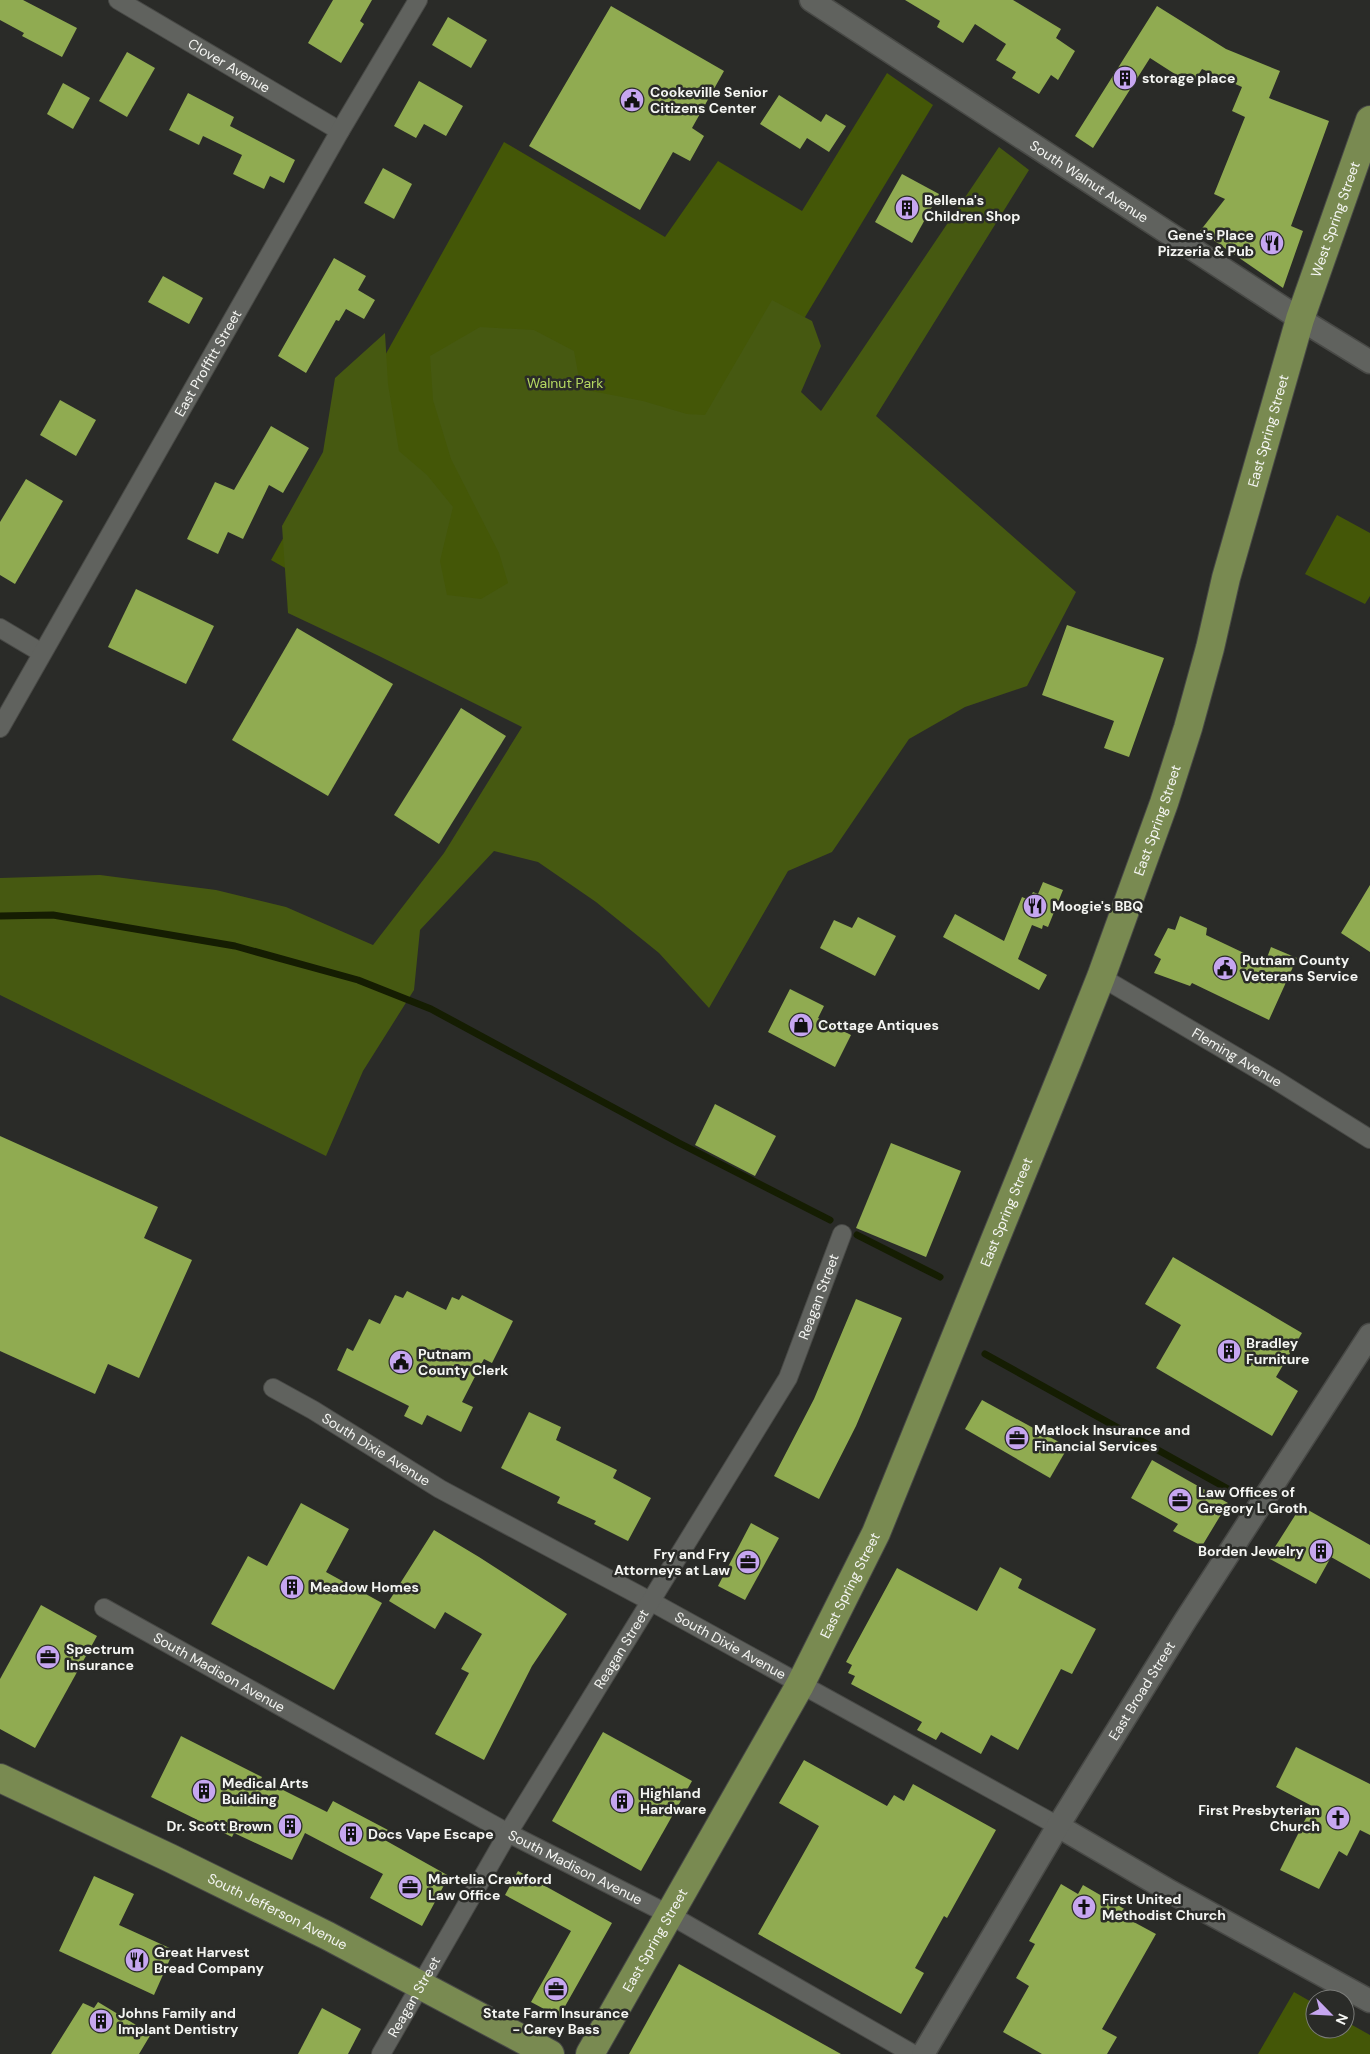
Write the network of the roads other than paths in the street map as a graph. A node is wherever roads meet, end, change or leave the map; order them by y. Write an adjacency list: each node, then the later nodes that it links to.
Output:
1 (118, 0): 5 (street, Clover Avenue)
2 (418, 0): 5 (street, East Proffitt Street)
3 (811, 0): 6 (street, South Walnut Avenue)
4 (1370, 120): 6 (main road, West Spring Street)
5 (340, 131): 9 (street, East Proffitt Street)
6 (1300, 319): 7 (street, South Walnut Avenue); 11 (main road, East Spring Street)
7 (1370, 362)
8 (0, 628): 9 (street)
9 (42, 653): 10 (street, East Proffitt Street)
10 (0, 728)
11 (1101, 976): 12 (street, Fleming Avenue); 18 (main road, East Spring Street)
12 (1370, 1139)
13 (842, 1234): 16 (street, Reagan Street)
14 (1370, 1335): 20 (street, East Broad Street)
15 (273, 1388): 16 (street, South Dixie Avenue)
16 (650, 1601): 18 (street, South Dixie Avenue); 21 (street, Reagan Street)
17 (104, 1608): 21 (street, South Madison Avenue)
18 (800, 1685): 20 (street, South Dixie Avenue); 22 (main road, East Spring Street)
19 (0, 1778): 23 (main road, South Jefferson Avenue)
20 (1058, 1826): 24 (street); 29 (street, East Broad Street)
21 (508, 1833): 22 (street, South Madison Avenue); 23 (street, Reagan Street)
22 (670, 1915): 27 (main road, East Spring Street); 28 (street, South Madison Avenue)
23 (420, 1985): 25 (street, Reagan Street); 26 (main road, South Jefferson Avenue)
24 (1370, 2001)
25 (381, 2054)
26 (550, 2054)
27 (590, 2054)
28 (913, 2054)
29 (923, 2054)

